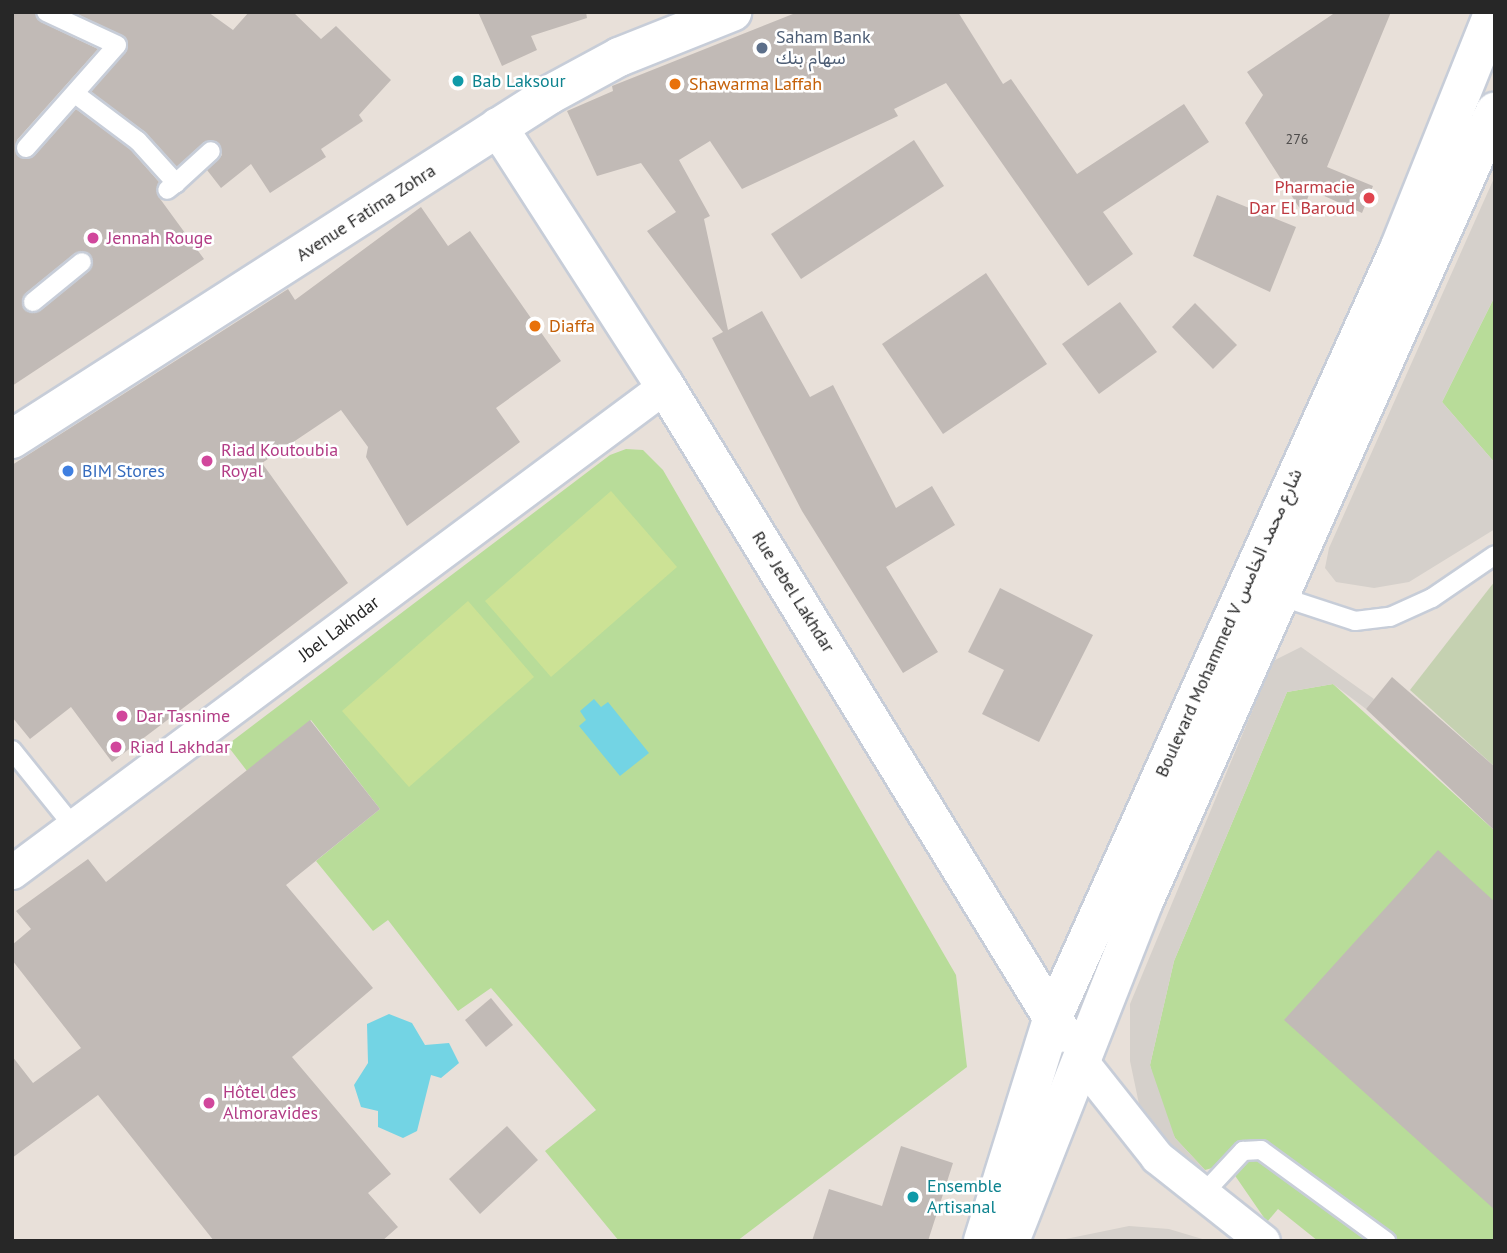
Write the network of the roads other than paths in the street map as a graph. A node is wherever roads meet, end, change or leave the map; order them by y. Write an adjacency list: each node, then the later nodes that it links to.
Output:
1 (46, 12): 4 (lane)
2 (732, 12): 6 (main road, Avenue Fatima Zohra)
3 (1494, 12): 18 (main road, Boulevard Mohammed V شارع محمد الخامس)
4 (78, 96): 7 (lane); 8 (lane)
5 (1495, 112): 14 (main road, Boulevard Mohammed V شارع محمد الخامس)
6 (498, 127): 11 (main road, Rue Jebel Lakhdar); 12 (main road, Avenue Fatima Zohra)
7 (26, 148)
8 (211, 151)
9 (82, 262): 10 (lane)
10 (33, 302)
11 (665, 386): 16 (street, Jbel Lakhdar); 18 (main road, Rue Jebel Lakhdar)
12 (12, 439)
13 (1495, 555): 14 (lane)
14 (1276, 595): 19 (main road, Boulevard Mohammed V شارع محمد الخامس)
15 (12, 750): 16 (lane)
16 (74, 827): 17 (street, Jbel Lakhdar)
17 (12, 872)
18 (1052, 1019): 19 (main road, Rue Jebel Lakhdar); 21 (main road, Boulevard Mohammed V شارع محمد الخامس)
19 (1081, 1061): 20 (street); 22 (main road, Boulevard Mohammed V شارع محمد الخامس)
20 (1203, 1194): 23 (street); 24 (lane)
21 (983, 1241)
22 (1010, 1241)
23 (1263, 1241)
24 (1386, 1241)

